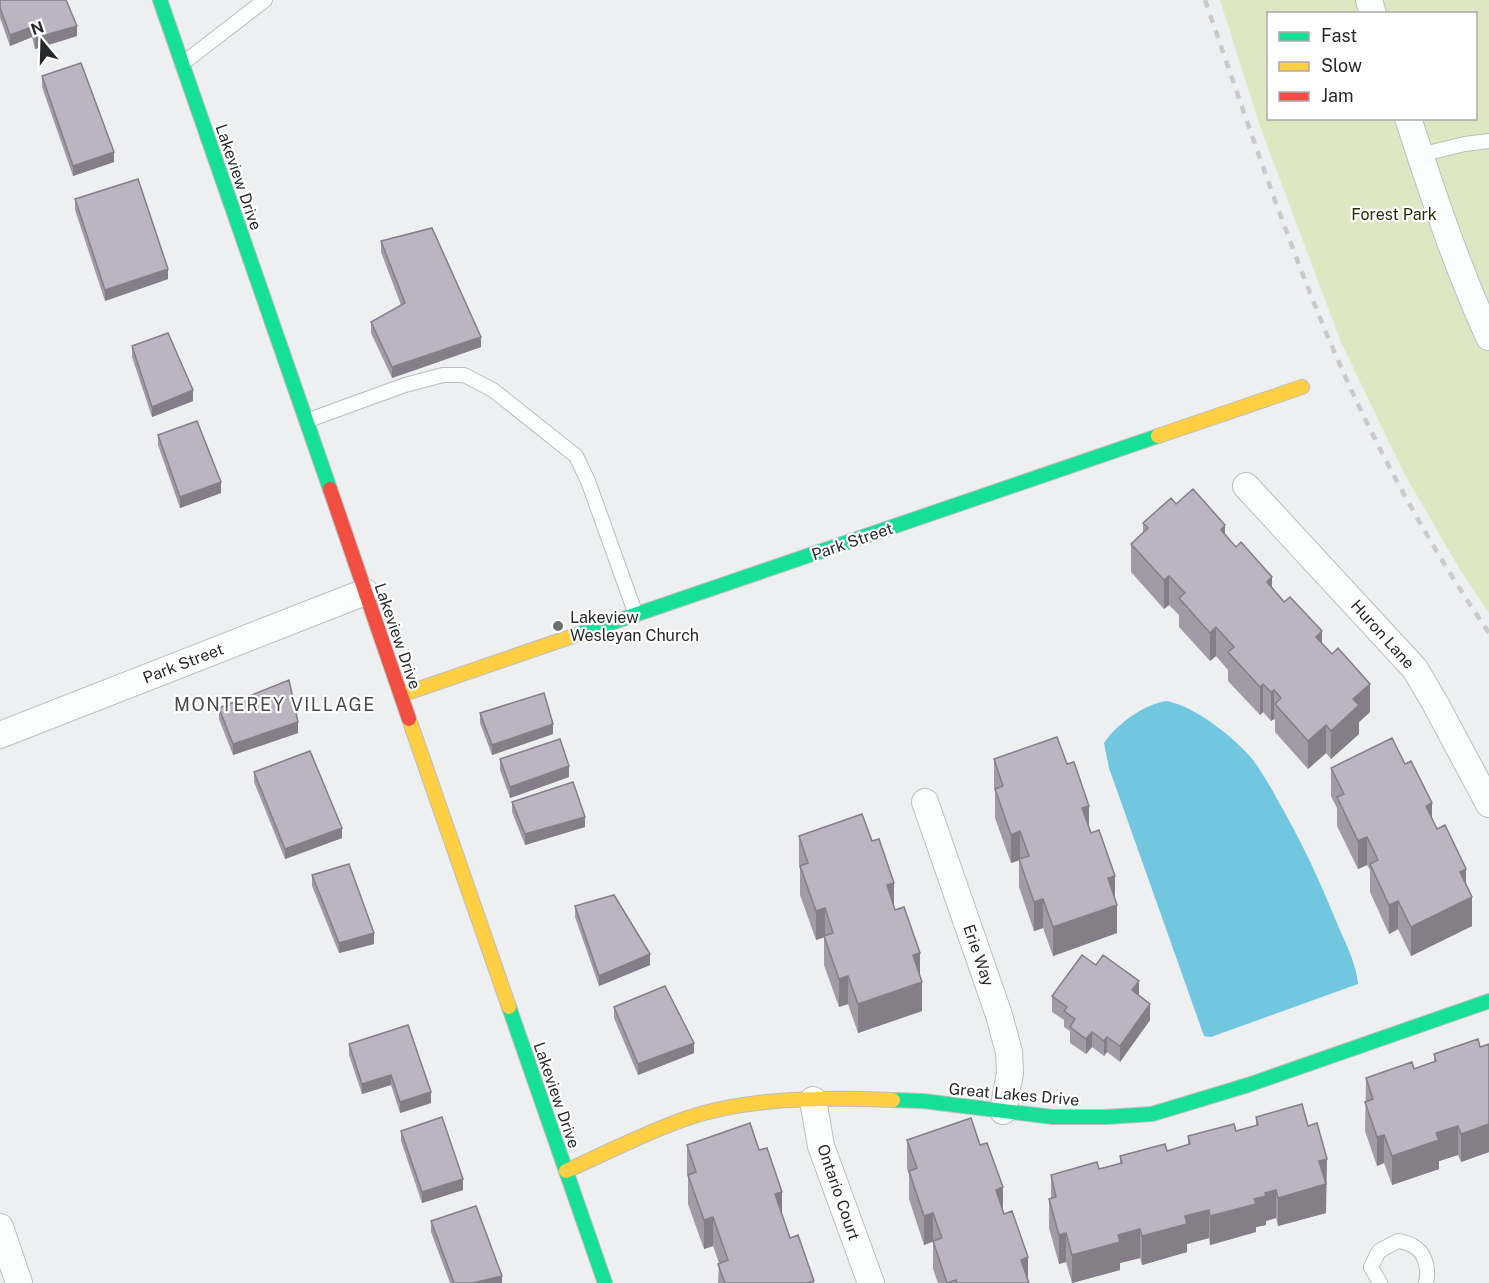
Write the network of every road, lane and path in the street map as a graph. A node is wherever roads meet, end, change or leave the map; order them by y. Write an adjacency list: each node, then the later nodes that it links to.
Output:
1 (160, 0): 3 (street, Lakeview Drive)
2 (265, 0): 3 (lane)
3 (182, 64): 9 (street, Lakeview Drive)
4 (1409, 120): 6 (street)
5 (1489, 141): 6 (lane)
6 (1419, 155): 7 (street)
7 (1489, 337)
8 (1302, 387): 12 (street, Park Street)
9 (306, 421): 11 (street, Lakeview Drive); 12 (lane)
10 (1246, 486): 16 (street, Huron Lane)
11 (365, 592): 13 (street, Lakeview Drive); 14 (street, Park Street)
12 (636, 615): 13 (street, Park Street)
13 (401, 695): 20 (street, Lakeview Drive)
14 (0, 735)
15 (925, 802): 19 (street, Erie Way)
16 (1489, 804)
17 (1489, 1001): 19 (street, Great Lakes Drive)
18 (813, 1100): 19 (street, Great Lakes Drive); 20 (street, Great Lakes Drive); 24 (street, Ontario Court)
19 (1003, 1111)
20 (566, 1171): 23 (street, Lakeview Drive)
21 (0, 1227): 22 (street)
22 (19, 1283)
23 (605, 1283)
24 (871, 1283)
25 (1380, 1283): 26 (lane)
26 (1426, 1283)

